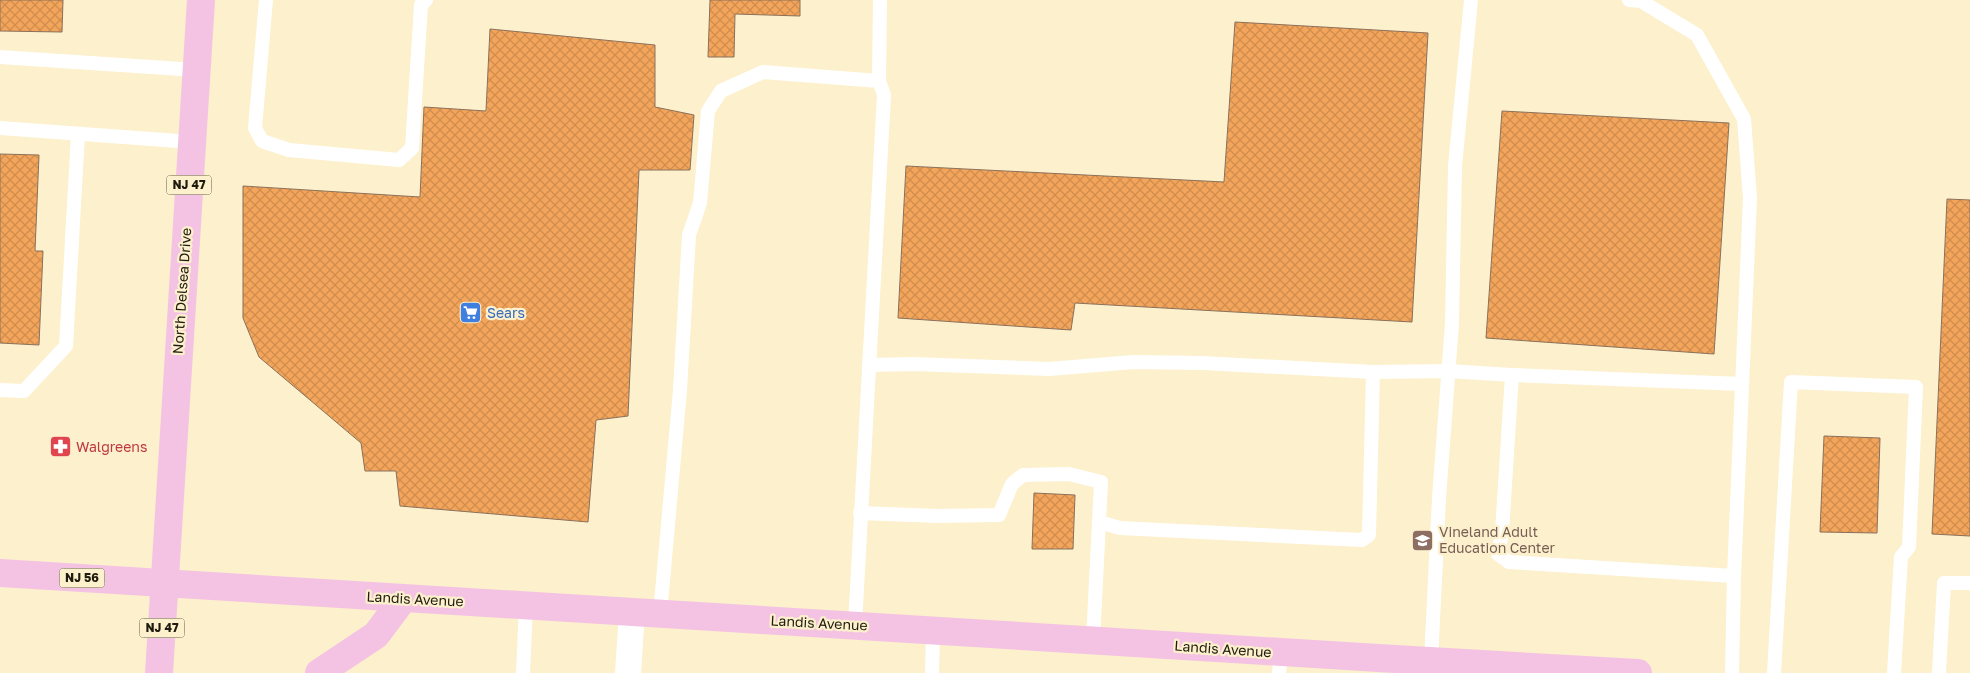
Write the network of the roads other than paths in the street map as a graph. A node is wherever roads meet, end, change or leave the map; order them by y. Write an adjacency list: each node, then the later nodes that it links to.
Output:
1 (200, 0): 8 (main road, North Delsea Drive / NJ 47)
2 (266, 0): 3 (lane)
3 (426, 0)
4 (880, 0): 9 (lane)
5 (1471, 0): 14 (lane)
6 (1629, 0): 17 (lane)
7 (0, 57): 8 (lane)
8 (196, 70): 12 (main road, North Delsea Drive / NJ 47)
9 (879, 81): 13 (lane); 28 (lane)
10 (0, 128): 11 (lane)
11 (78, 134): 12 (lane); 18 (lane)
12 (192, 142): 23 (main road, North Delsea Drive / NJ 47)
13 (869, 365): 15 (lane); 19 (lane)
14 (1448, 371): 15 (lane); 16 (lane); 32 (lane)
15 (1373, 372): 20 (lane)
16 (1512, 375): 17 (lane); 22 (lane)
17 (1742, 384): 22 (lane)
18 (0, 390)
19 (860, 513): 20 (lane); 29 (lane)
20 (1099, 522): 31 (lane)
21 (0, 573): 23 (main road, Landis Avenue / NJ 56)
22 (1734, 576): 42 (lane)
23 (164, 582): 25 (main road, Landis Avenue); 36 (main road, NJ 47)
24 (1970, 583): 45 (lane)
25 (403, 598): 26 (main road, Landis Avenue); 37 (main road)
26 (526, 605): 27 (main road, Landis Avenue); 38 (lane)
27 (632, 612): 28 (main road, Landis Avenue); 39 (street)
28 (660, 614): 29 (main road, Landis Avenue)
29 (855, 625): 30 (main road, Landis Avenue)
30 (933, 630): 31 (main road, Landis Avenue); 40 (lane)
31 (1093, 640): 33 (main road, Landis Avenue)
32 (1431, 661): 34 (main road, Landis Avenue); 35 (main road, Landis Avenue)
33 (1280, 663): 34 (main road, Landis Avenue)
34 (1348, 665)
35 (1606, 672): 41 (main road, Landis Avenue)
36 (159, 673)
37 (319, 673)
38 (523, 673)
39 (628, 673)
40 (932, 673)
41 (1638, 673)
42 (1732, 673)
43 (1774, 673): 44 (lane)
44 (1894, 673)
45 (1938, 673)

